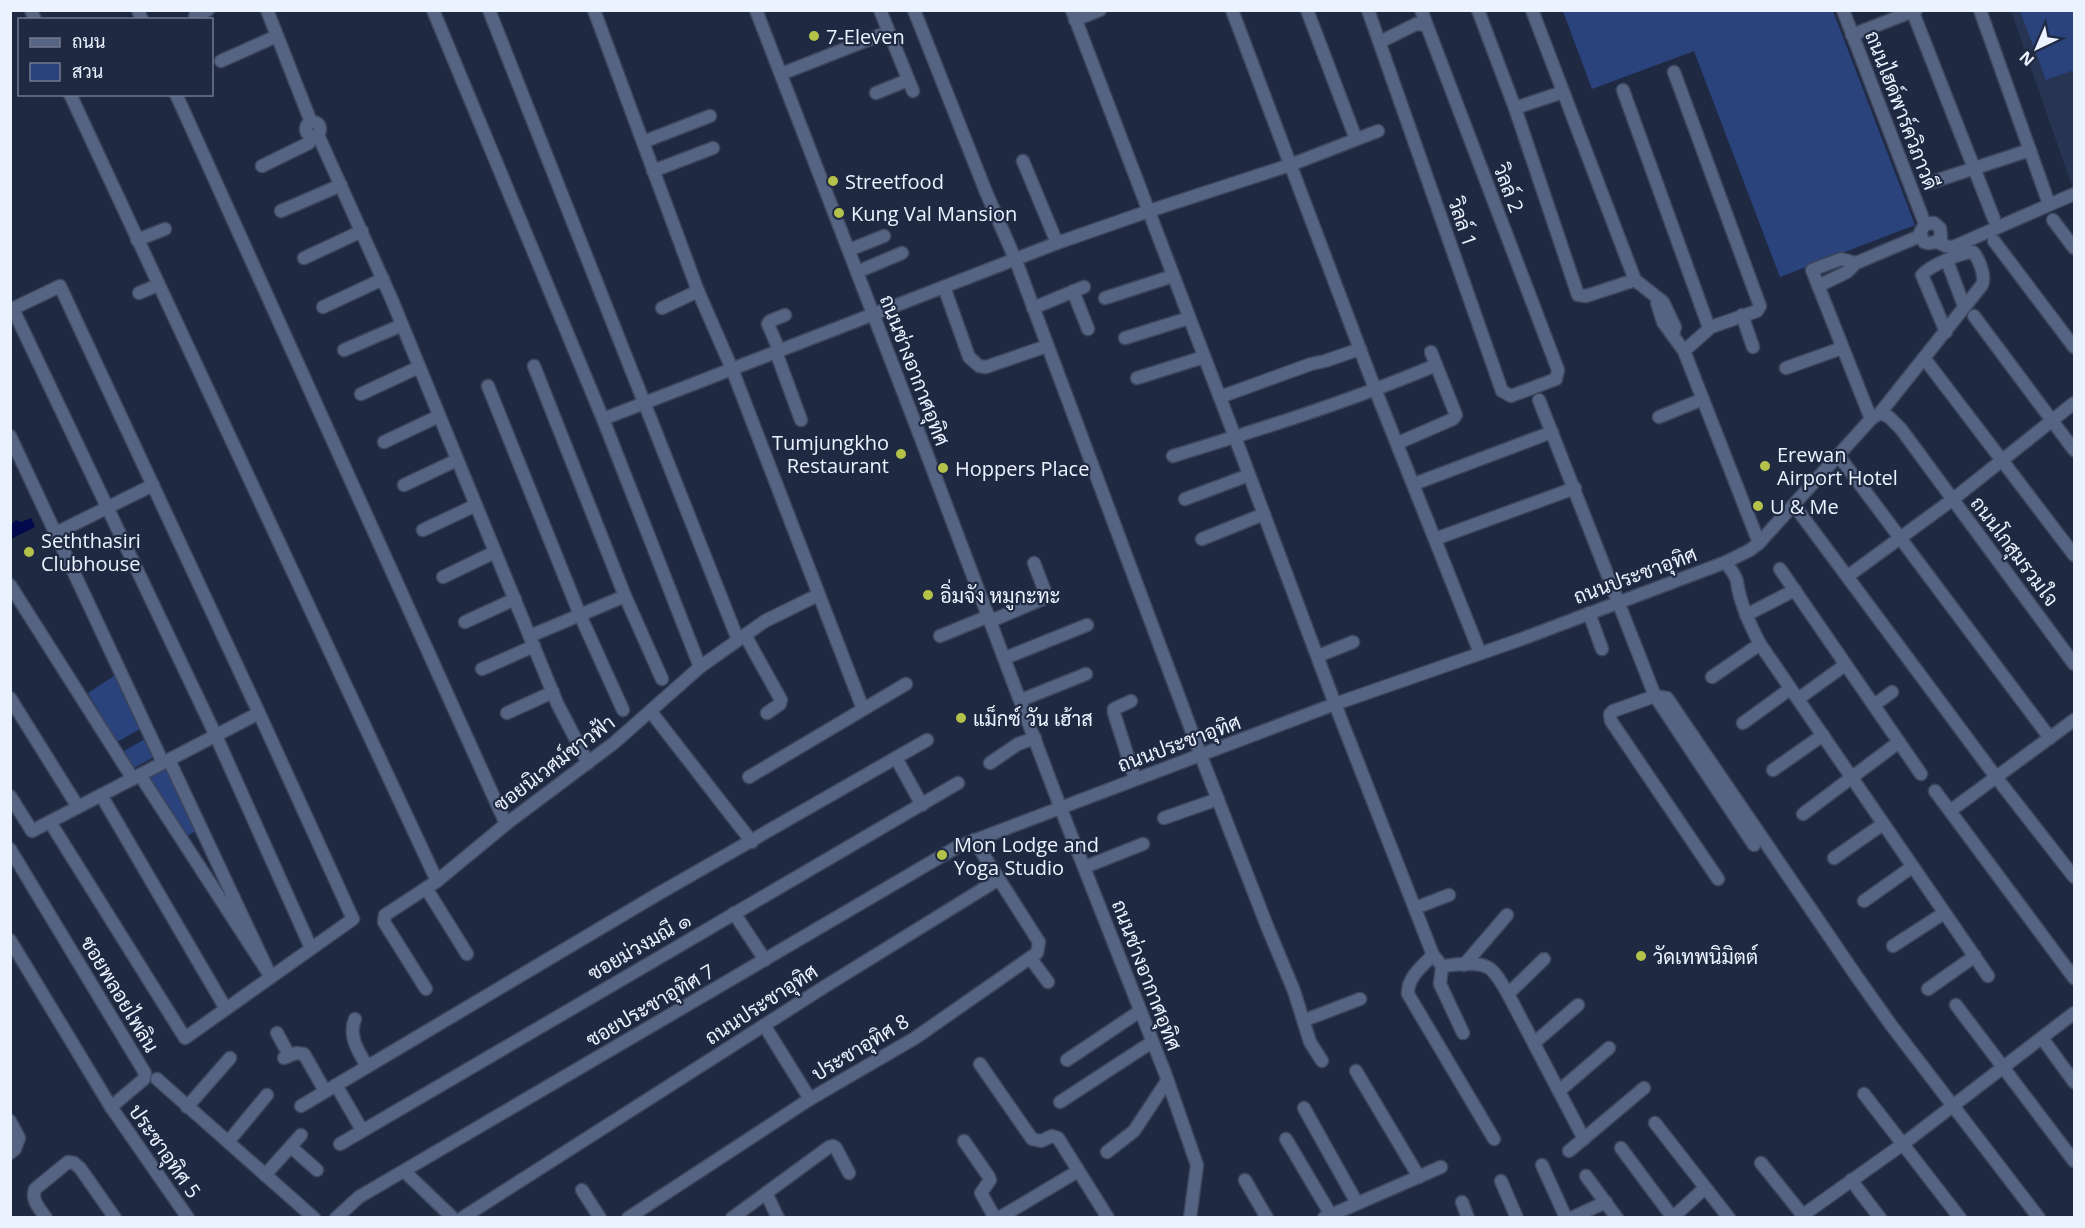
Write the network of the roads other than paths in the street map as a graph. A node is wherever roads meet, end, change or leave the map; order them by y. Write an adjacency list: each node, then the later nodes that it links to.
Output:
1 (208, 10): 20 (street)
2 (267, 10): 24 (street)
3 (433, 10): 124 (street)
4 (489, 10): 119 (street)
5 (594, 10): 39 (street)
6 (756, 10): 28 (street, ถนนช่างอากาศอุทิศ)
7 (880, 10): 22 (street)
8 (914, 10): 67 (street)
9 (1100, 10): 19 (street)
10 (1232, 10): 44 (street)
11 (1307, 10): 38 (street)
12 (1368, 10): 25 (street, วิลล์ 1)
13 (1421, 10): 21 (street, วิลล์ 2)
14 (1478, 10): 34 (street)
15 (1532, 10): 30 (street)
16 (1843, 10): 23 (street, ถนนไฮด์พาร์ควิภาวดี)
17 (1980, 10): 41 (street)
18 (1913, 11): 23 (street); 45 (street)
19 (1073, 15): 52 (street)
20 (195, 16)
21 (1426, 25): 25 (street); 112 (street, วิลล์ 2)
22 (888, 32): 28 (street); 31 (street)
23 (1852, 35): 56 (street, ถนนไฮด์พาร์ควิภาวดี)
24 (277, 36): 26 (street); 37 (street)
25 (1380, 42): 112 (street, วิลล์ 1)
26 (220, 61)
27 (1674, 72): 87 (street)
28 (781, 74): 64 (street, ถนนช่างอากาศอุทิศ)
29 (1623, 90): 91 (street)
30 (1563, 92): 34 (street); 73 (street)
31 (876, 93)
32 (71, 96): 59 (street)
33 (177, 96): 237 (street)
34 (1515, 108): 73 (street)
35 (710, 116): 39 (street)
36 (1378, 131): 38 (street)
37 (315, 136): 43 (street); 48 (street)
38 (1356, 139): 44 (street)
39 (643, 142): 46 (street)
40 (713, 148): 46 (street)
41 (2030, 150): 45 (street); 50 (street)
42 (1023, 161): 61 (street)
43 (262, 165)
44 (1290, 165): 52 (street); 99 (street)
45 (1974, 168): 47 (street); 53 (street)
46 (653, 171): 77 (street)
47 (1929, 183)
48 (341, 185): 51 (street); 57 (street)
49 (2074, 194): 50 (street)
50 (2049, 204): 62 (street)
51 (281, 211)
52 (1149, 211): 61 (street); 71 (street)
53 (1994, 219)
54 (2053, 220): 63 (street)
55 (165, 229): 59 (street)
56 (1922, 230): 62 (street); 62 (street, ถนนไฮด์พาร์ควิภาวดี); 69 (street)
57 (362, 231): 66 (street); 72 (street)
58 (884, 236): 64 (street)
59 (137, 240): 74 (street)
60 (1994, 241): 97 (street)
61 (1057, 243): 67 (street)
62 (1936, 243)
63 (2074, 248)
64 (849, 250): 70 (street, ถนนช่างอากาศอุทิศ)
65 (902, 254): 70 (street)
66 (304, 258)
67 (1016, 261): 76 (street); 83 (street)
68 (1947, 261): 80 (street); 80 (street, ถนนประชาอุทิศ); 93 (street)
69 (1856, 263): 75 (street); 75 (street)
70 (857, 272): 85 (street, ถนนช่างอากาศอุทิศ)
71 (1173, 276): 79 (street); 89 (street)
72 (383, 279): 81 (street); 90 (street)
73 (1635, 280): 102 (street)
74 (158, 285): 78 (street); 250 (street)
75 (1818, 286): 98 (street)
76 (944, 287): 85 (street); 95 (street)
77 (698, 291): 82 (street); 110 (street)
78 (139, 294)
79 (1105, 298)
80 (1964, 306): 93 (street, ถนนประชาอุทิศ)
81 (324, 307)
82 (662, 308)
83 (1033, 308): 92 (street); 95 (street)
84 (12, 310): 140 (street); 146 (street)
85 (873, 314): 101 (street); 170 (street, ถนนช่างอากาศอุทิศ)
86 (785, 315): 101 (street)
87 (1742, 315): 91 (street); 96 (street)
88 (1974, 316): 126 (street)
89 (1189, 318): 94 (street); 104 (street)
90 (402, 325): 100 (street); 108 (street)
91 (1711, 327): 102 (street)
92 (1088, 329)
93 (1946, 332): 105 (street, ถนนประชาอุทิศ)
94 (1125, 338)
95 (1047, 345): 213 (street)
96 (1753, 347)
97 (2074, 347)
98 (1842, 348): 109 (street); 122 (street)
99 (1360, 349): 114 (street); 116 (street)
100 (345, 350)
101 (777, 351): 110 (street); 125 (street)
102 (1684, 351): 117 (street)
103 (1431, 352): 106 (street)
104 (1204, 357): 111 (street); 116 (street)
105 (1924, 358): 122 (street, ถนนประชาอุทิศ); 136 (street)
106 (1436, 365): 114 (street); 131 (street)
107 (534, 366): 164 (street)
108 (419, 367): 115 (street); 121 (street)
109 (1786, 368)
110 (732, 369): 119 (street); 163 (street)
111 (1137, 378)
112 (1556, 379)
113 (488, 386): 168 (street)
114 (1375, 389): 129 (street); 131 (street)
115 (361, 394)
116 (1220, 397): 129 (street)
117 (1702, 399): 123 (street); 153 (street)
118 (1539, 400): 127 (street)
119 (644, 403): 124 (street); 174 (street)
120 (2074, 403): 126 (street, ถนนโกสุมรวมใจ)
121 (439, 416): 130 (street); 135 (street)
122 (1876, 416): 133 (street, ถนนประชาอุทิศ); 143 (street)
123 (1659, 417)
124 (603, 419): 184 (street)
125 (801, 420)
126 (2052, 420): 132 (street); 136 (street, ถนนโกสุมรวมใจ)
127 (1552, 432): 139 (street); 141 (street)
128 (10, 435): 149 (street)
129 (1235, 437): 134 (street); 137 (street)
130 (384, 442)
131 (1398, 443): 139 (street)
132 (2074, 450)
133 (1838, 455): 145 (street, ถนนประชาอุทิศ); 150 (street)
134 (1173, 456)
135 (457, 460): 138 (street); 144 (street)
136 (2002, 460): 143 (street, ถนนโกสุมรวมใจ); 155 (street)
137 (1249, 475): 142 (street); 147 (street)
138 (404, 484)
139 (1414, 484): 152 (street)
140 (153, 485): 146 (street); 202 (street)
141 (1575, 488): 152 (street); 166 (street)
142 (1185, 499)
143 (1952, 500): 150 (street); 182 (street, ถนนโกสุมรวมใจ)
144 (476, 505): 148 (street); 154 (street)
145 (1794, 505): 153 (street, ถนนประชาอุทิศ); 159 (street)
146 (108, 507): 149 (street); 208 (street)
147 (1264, 514): 151 (street); 180 (street)
148 (423, 530)
149 (56, 533): 215 (street)
150 (1901, 538): 159 (street); 210 (street)
151 (1202, 539)
152 (1436, 539): 179 (street)
153 (1759, 543): 157 (street, ถนนประชาอุทิศ)
154 (495, 552): 160 (street); 165 (street)
155 (2074, 555)
156 (1034, 563): 170 (street)
157 (1728, 566): 166 (street, ถนนประชาอุทิศ); 169 (street)
158 (1780, 568): 162 (street)
159 (1848, 576): 223 (street)
160 (444, 577)
161 (10, 585): 220 (street)
162 (1795, 590): 169 (street); 183 (street)
163 (818, 595): 174 (street, ซอยนิเวศม์ชาวฟ้า); 199 (street)
164 (625, 596): 168 (street); 188 (street)
165 (515, 599): 171 (street); 175 (street)
166 (1619, 602): 167 (street, ถนนประชาอุทิศ); 193 (street)
167 (1589, 613): 178 (street); 179 (street, ถนนประชาอุทิศ)
168 (579, 615): 175 (street); 200 (street)
169 (1746, 615): 177 (street)
170 (990, 619): 173 (street); 181 (street, ถนนช่างอากาศอุทิศ)
171 (465, 622)
172 (1088, 625): 181 (street)
173 (940, 636)
174 (742, 637): 184 (street, ซอยนิเวศม์ชาวฟ้า); 204 (street)
175 (532, 641): 185 (street); 190 (street)
176 (1353, 642): 180 (street)
177 (1760, 644): 187 (street); 192 (street)
178 (1602, 649)
179 (1480, 653): 197 (street, ถนนประชาอุทิศ)
180 (1318, 656): 197 (street)
181 (1005, 658): 195 (street, ถนนช่างอากาศอุทิศ)
182 (2074, 664)
183 (1845, 665): 192 (street); 198 (street)
184 (700, 667): 201 (street, ซอยนิเวศม์ชาวฟ้า)
185 (482, 669)
186 (1086, 674): 195 (street)
187 (1712, 677)
188 (662, 679)
189 (906, 684): 199 (street)
190 (553, 692): 203 (street); 217 (street)
191 (1892, 692): 198 (street)
192 (1794, 694): 206 (street); 207 (street)
193 (1655, 696): 242 (street); 249 (street); 308 (street)
194 (10, 698): 231 (street)
195 (1021, 700): 209 (street, ถนนช่างอากาศอุทิศ)
196 (1131, 701): 224 (street)
197 (1335, 704): 213 (street, ถนนประชาอุทิศ); 253 (street)
198 (1874, 705): 212 (street)
199 (863, 709): 221 (street)
200 (623, 710)
201 (651, 712): 217 (street, ซอยนิเวศม์ชาวฟ้า); 240 (street)
202 (260, 713): 208 (street); 259 (street)
203 (507, 713)
204 (767, 713)
205 (2074, 720): 210 (street)
206 (1743, 723)
207 (1823, 735): 218 (street); 222 (street)
208 (216, 736): 215 (street); 259 (street)
209 (1035, 738): 216 (street); 232 (street, ถนนช่างอากาศอุทิศ)
210 (2050, 738): 223 (street)
211 (927, 740): 214 (street)
212 (1899, 742): 219 (street); 222 (street)
213 (1201, 756): 224 (street, ถนนประชาอุทิศ); 229 (street)
214 (896, 758): 230 (street); 240 (street)
215 (166, 762): 220 (street); 269 (street)
216 (990, 762)
217 (588, 763): 237 (street, ซอยนิเวศม์ชาวฟ้า)
218 (1773, 770)
219 (1921, 774)
220 (137, 777): 227 (street); 269 (street)
221 (749, 777)
222 (1852, 777): 234 (street); 238 (street)
223 (1996, 777): 233 (street); 247 (street)
224 (1136, 779): 232 (street, ถนนประชาอุทิศ)
225 (958, 783): 230 (street, ซอยม่วงมณี ๑)
226 (1935, 791): 233 (street)
227 (101, 795): 231 (street); 278 (street)
228 (10, 796): 236 (street)
229 (1218, 799): 235 (street); 282 (street)
230 (922, 805): 255 (street, ซอยม่วงมณี ๑)
231 (78, 807): 236 (street)
232 (1061, 809): 239 (street, ถนนประชาอุทิศ); 245 (street, ถนนช่างอากาศอุทิศ)
233 (1950, 811): 270 (street)
234 (1803, 814)
235 (1164, 818)
236 (50, 822): 278 (street)
237 (506, 824): 250 (street, ซอยนิเวศม์ชาวฟ้า)
238 (1883, 824): 244 (street); 246 (street)
239 (974, 840): 248 (street); 265 (street, ซอยประชาอุทิศ 7)
240 (752, 842): 294 (street)
241 (1143, 844): 245 (street)
242 (1754, 845)
243 (10, 849): 309 (street, ซอยพลอยไพลิน)
244 (1834, 858)
245 (1085, 867): 279 (street, ถนนช่างอากาศอุทิศ)
246 (1912, 867): 252 (street); 254 (street)
247 (2074, 877)
248 (999, 879): 263 (street); 283 (street, ถนนประชาอุทิศ)
249 (1718, 879)
250 (431, 885): 260 (street); 272 (street, ซอยนิเวศม์ชาวฟ้า)
251 (1449, 895): 253 (street)
252 (1864, 901)
253 (1415, 908): 261 (street)
254 (1944, 912): 258 (street); 262 (street)
255 (734, 913): 265 (street); 314 (street, ซอยม่วงมณี ๑)
256 (1506, 915): 266 (street)
257 (10, 940): 309 (street)
258 (1893, 946)
259 (311, 948): 269 (street)
260 (467, 954)
261 (1433, 955): 267 (street); 317 (street)
262 (1975, 956): 268 (street); 273 (street)
263 (1031, 959): 271 (street); 305 (street, ประชาอุทิศ 8)
264 (1544, 959): 274 (street)
265 (765, 960): 334 (street, ซอยประชาอุทิศ 7)
266 (1464, 965): 267 (street); 274 (street)
267 (1442, 966): 285 (street)
268 (1988, 976)
269 (271, 977): 278 (street)
270 (2074, 978)
271 (1048, 982)
272 (426, 989)
273 (1928, 989)
274 (1508, 994): 288 (street)
275 (1360, 999): 282 (street)
276 (1578, 1005): 288 (street)
277 (1956, 1005): 295 (street)
278 (226, 1009)
279 (1140, 1011): 287 (street, ถนนช่างอากาศอุทิศ); 291 (street)
280 (2074, 1013): 286 (street)
281 (355, 1018): 294 (street)
282 (1305, 1020): 292 (street)
283 (764, 1025): 305 (street); 348 (street, ถนนประชาอุทิศ)
284 (277, 1033): 300 (street)
285 (1463, 1033)
286 (2042, 1038): 295 (street); 299 (street)
287 (1152, 1042): 298 (street, ถนนช่างอากาศอุทิศ); 306 (street)
288 (1534, 1043): 302 (street)
289 (1609, 1048): 302 (street)
290 (230, 1058): 310 (street)
291 (1067, 1059)
292 (1322, 1061)
293 (980, 1064): 333 (street)
294 (367, 1066): 300 (street)
295 (2003, 1068): 308 (street); 328 (street)
296 (1356, 1071): 338 (street)
297 (158, 1078): 310 (street)
298 (1167, 1081): 326 (street); 364 (street, ถนนช่างอากาศอุทิศ)
299 (2074, 1082)
300 (330, 1088): 307 (street); 314 (street)
301 (1644, 1088): 318 (street)
302 (1559, 1090): 318 (street)
303 (1864, 1094): 322 (street)
304 (267, 1095): 320 (street)
305 (810, 1099): 359 (street, ประชาอุทิศ 8)
306 (1060, 1102)
307 (301, 1106)
308 (1953, 1106): 322 (street); 373 (street)
309 (111, 1107): 354 (street, ประชาอุทิศ 5)
310 (187, 1107): 320 (street)
311 (1304, 1108): 347 (street)
312 (10, 1121): 327 (street)
313 (1655, 1123): 342 (street)
314 (362, 1130): 321 (street, ซอยม่วงมณี ๑)
315 (301, 1135): 323 (street)
316 (1286, 1139): 349 (street)
317 (1494, 1139)
318 (1584, 1139): 325 (street)
319 (963, 1141): 362 (street)
320 (228, 1142): 336 (street)
321 (340, 1144)
322 (1903, 1144): 340 (street); 372 (street)
323 (291, 1147): 332 (street); 336 (street)
324 (1621, 1148): 351 (street)
325 (1569, 1151)
326 (1107, 1152)
327 (10, 1153)
328 (2074, 1161)
329 (1761, 1163): 350 (street)
330 (1542, 1165): 368 (street)
331 (1441, 1167): 338 (street)
332 (317, 1170)
333 (1078, 1171): 362 (street); 363 (street)
334 (405, 1172): 356 (street, ซอยประชาอุทิศ 7); 357 (street)
335 (849, 1173): 344 (street)
336 (265, 1176): 355 (street)
337 (1586, 1176): 346 (street)
338 (1419, 1177): 347 (street)
339 (1245, 1180): 365 (street)
340 (1851, 1180): 350 (street); 371 (street)
341 (1501, 1181): 367 (street)
342 (1706, 1188): 351 (street); 370 (street)
343 (582, 1190): 358 (street)
344 (766, 1193): 360 (street); 361 (street)
345 (1462, 1202): 366 (street)
346 (1606, 1202): 368 (street); 369 (street)
347 (1357, 1203): 349 (street)
348 (469, 1216)
349 (1327, 1216)
350 (1804, 1216)
351 (1672, 1217)
352 (45, 1218): 353 (street)
353 (115, 1218)
354 (188, 1218)
355 (314, 1218)
356 (336, 1218)
357 (453, 1218)
358 (600, 1218)
359 (628, 1218)
360 (732, 1218)
361 (778, 1218)
362 (997, 1218)
363 (1108, 1218)
364 (1190, 1218)
365 (1267, 1218)
366 (1468, 1218)
367 (1517, 1218)
368 (1569, 1218)
369 (1617, 1218)
370 (1729, 1218)
371 (1880, 1218)
372 (1960, 1218)
373 (2039, 1218)

